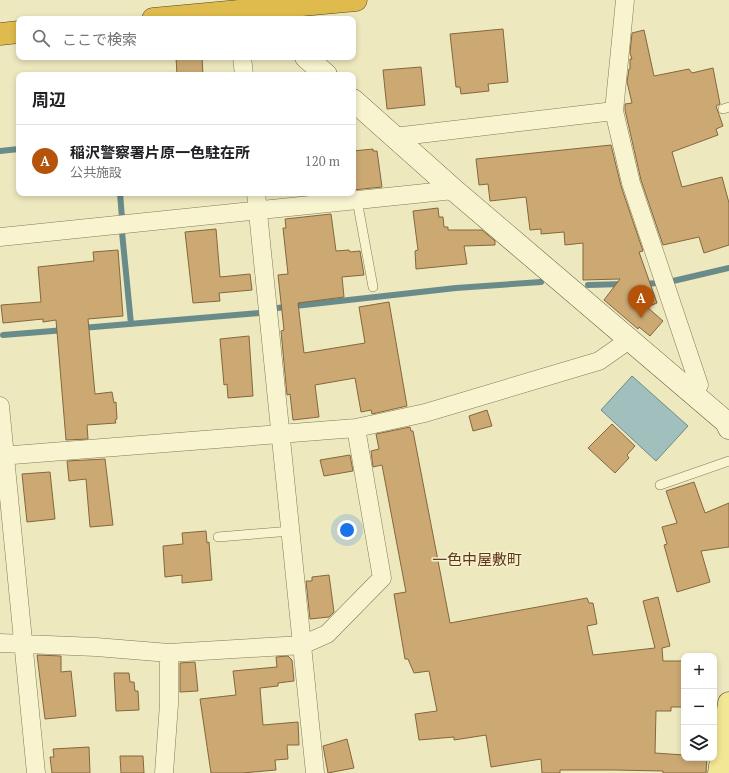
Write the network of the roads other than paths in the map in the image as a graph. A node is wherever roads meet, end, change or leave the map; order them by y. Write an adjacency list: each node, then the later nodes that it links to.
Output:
1 (356, 0): 3 (highway)
2 (625, 0): 12 (street)
3 (246, 12): 4 (highway)
4 (193, 16)
5 (16, 32): 6 (highway)
6 (0, 34)
7 (242, 60): 9 (street)
8 (309, 60): 10 (street)
9 (244, 72)
10 (323, 72)
11 (356, 103): 13 (street)
12 (614, 111): 13 (street); 20 (street)
13 (394, 137): 14 (street)
14 (454, 190): 15 (street); 19 (street)
15 (357, 200): 16 (street); 18 (lane)
16 (257, 202): 17 (street); 24 (street)
17 (0, 237)
18 (373, 286)
19 (629, 340): 20 (street); 22 (street)
20 (694, 394): 23 (street)
21 (0, 406): 25 (street)
22 (356, 428): 24 (street); 32 (street)
23 (729, 428)
24 (281, 435): 25 (street); 28 (street)
25 (2, 456): 31 (street)
26 (729, 461): 27 (lane)
27 (660, 485)
28 (291, 531): 29 (lane); 32 (street)
29 (218, 537)
30 (0, 644): 31 (street)
31 (24, 645): 33 (street); 35 (street)
32 (302, 645): 33 (street); 37 (street)
33 (169, 653): 36 (street)
34 (729, 703): 38 (main road)
35 (36, 773)
36 (164, 773)
37 (315, 773)
38 (719, 773)

